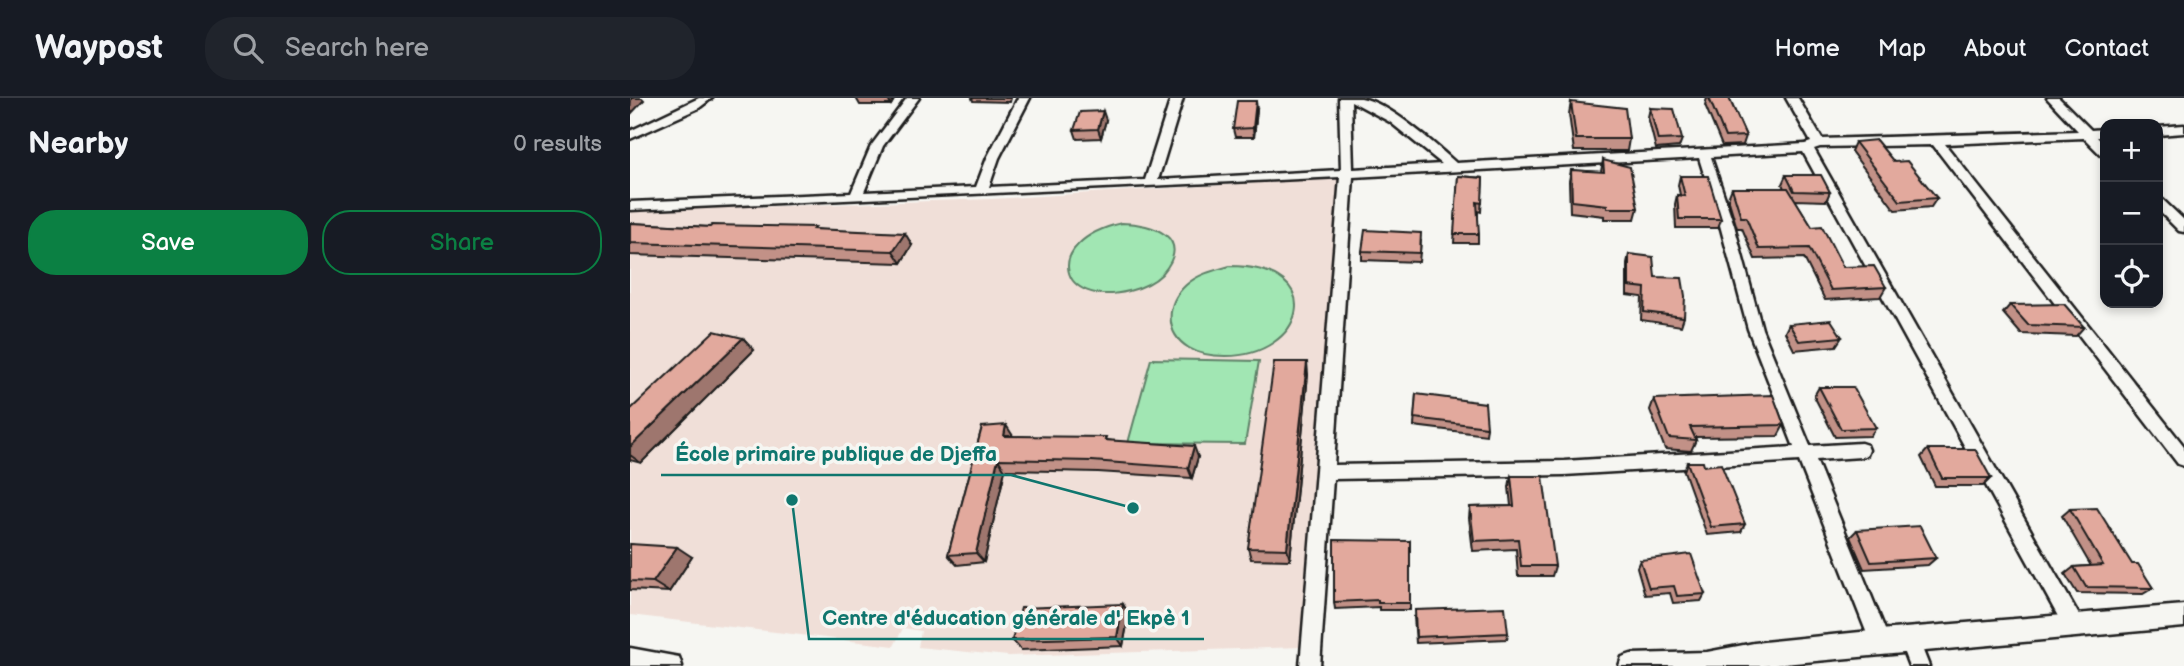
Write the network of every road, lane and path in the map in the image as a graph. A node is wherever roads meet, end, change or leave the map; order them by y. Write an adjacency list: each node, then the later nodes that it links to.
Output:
1 (706, 98): 13 (street)
2 (913, 98): 22 (street)
3 (1024, 98): 21 (street)
4 (1177, 98): 20 (street)
5 (1345, 98): 19 (street)
6 (1354, 98): 18 (street)
7 (1792, 98): 15 (street)
8 (2053, 98): 12 (street)
9 (2184, 129): 10 (street)
10 (2163, 131)
11 (2100, 133): 12 (street)
12 (2087, 134): 14 (street); 16 (street)
13 (630, 135)
14 (1936, 141): 15 (street); 28 (street)
15 (1813, 145): 17 (street); 31 (street)
16 (2100, 147)
17 (1704, 153): 18 (street); 27 (street)
18 (1453, 167): 19 (street)
19 (1347, 173): 20 (street); 29 (street)
20 (1150, 184): 21 (street)
21 (981, 190): 22 (street)
22 (856, 195): 23 (street)
23 (630, 206)
24 (2163, 207): 25 (street)
25 (2184, 228)
26 (1861, 450): 27 (street)
27 (1803, 453): 29 (street); 33 (street)
28 (2184, 459)
29 (1324, 472): 37 (street)
30 (2184, 616): 31 (street)
31 (2073, 624): 32 (street)
32 (1909, 640): 33 (street); 39 (street)
33 (1880, 642): 35 (street)
34 (630, 660): 36 (street)
35 (1707, 665): 38 (street)
36 (670, 666)
37 (1310, 666)
38 (1631, 666)
39 (1919, 666)

